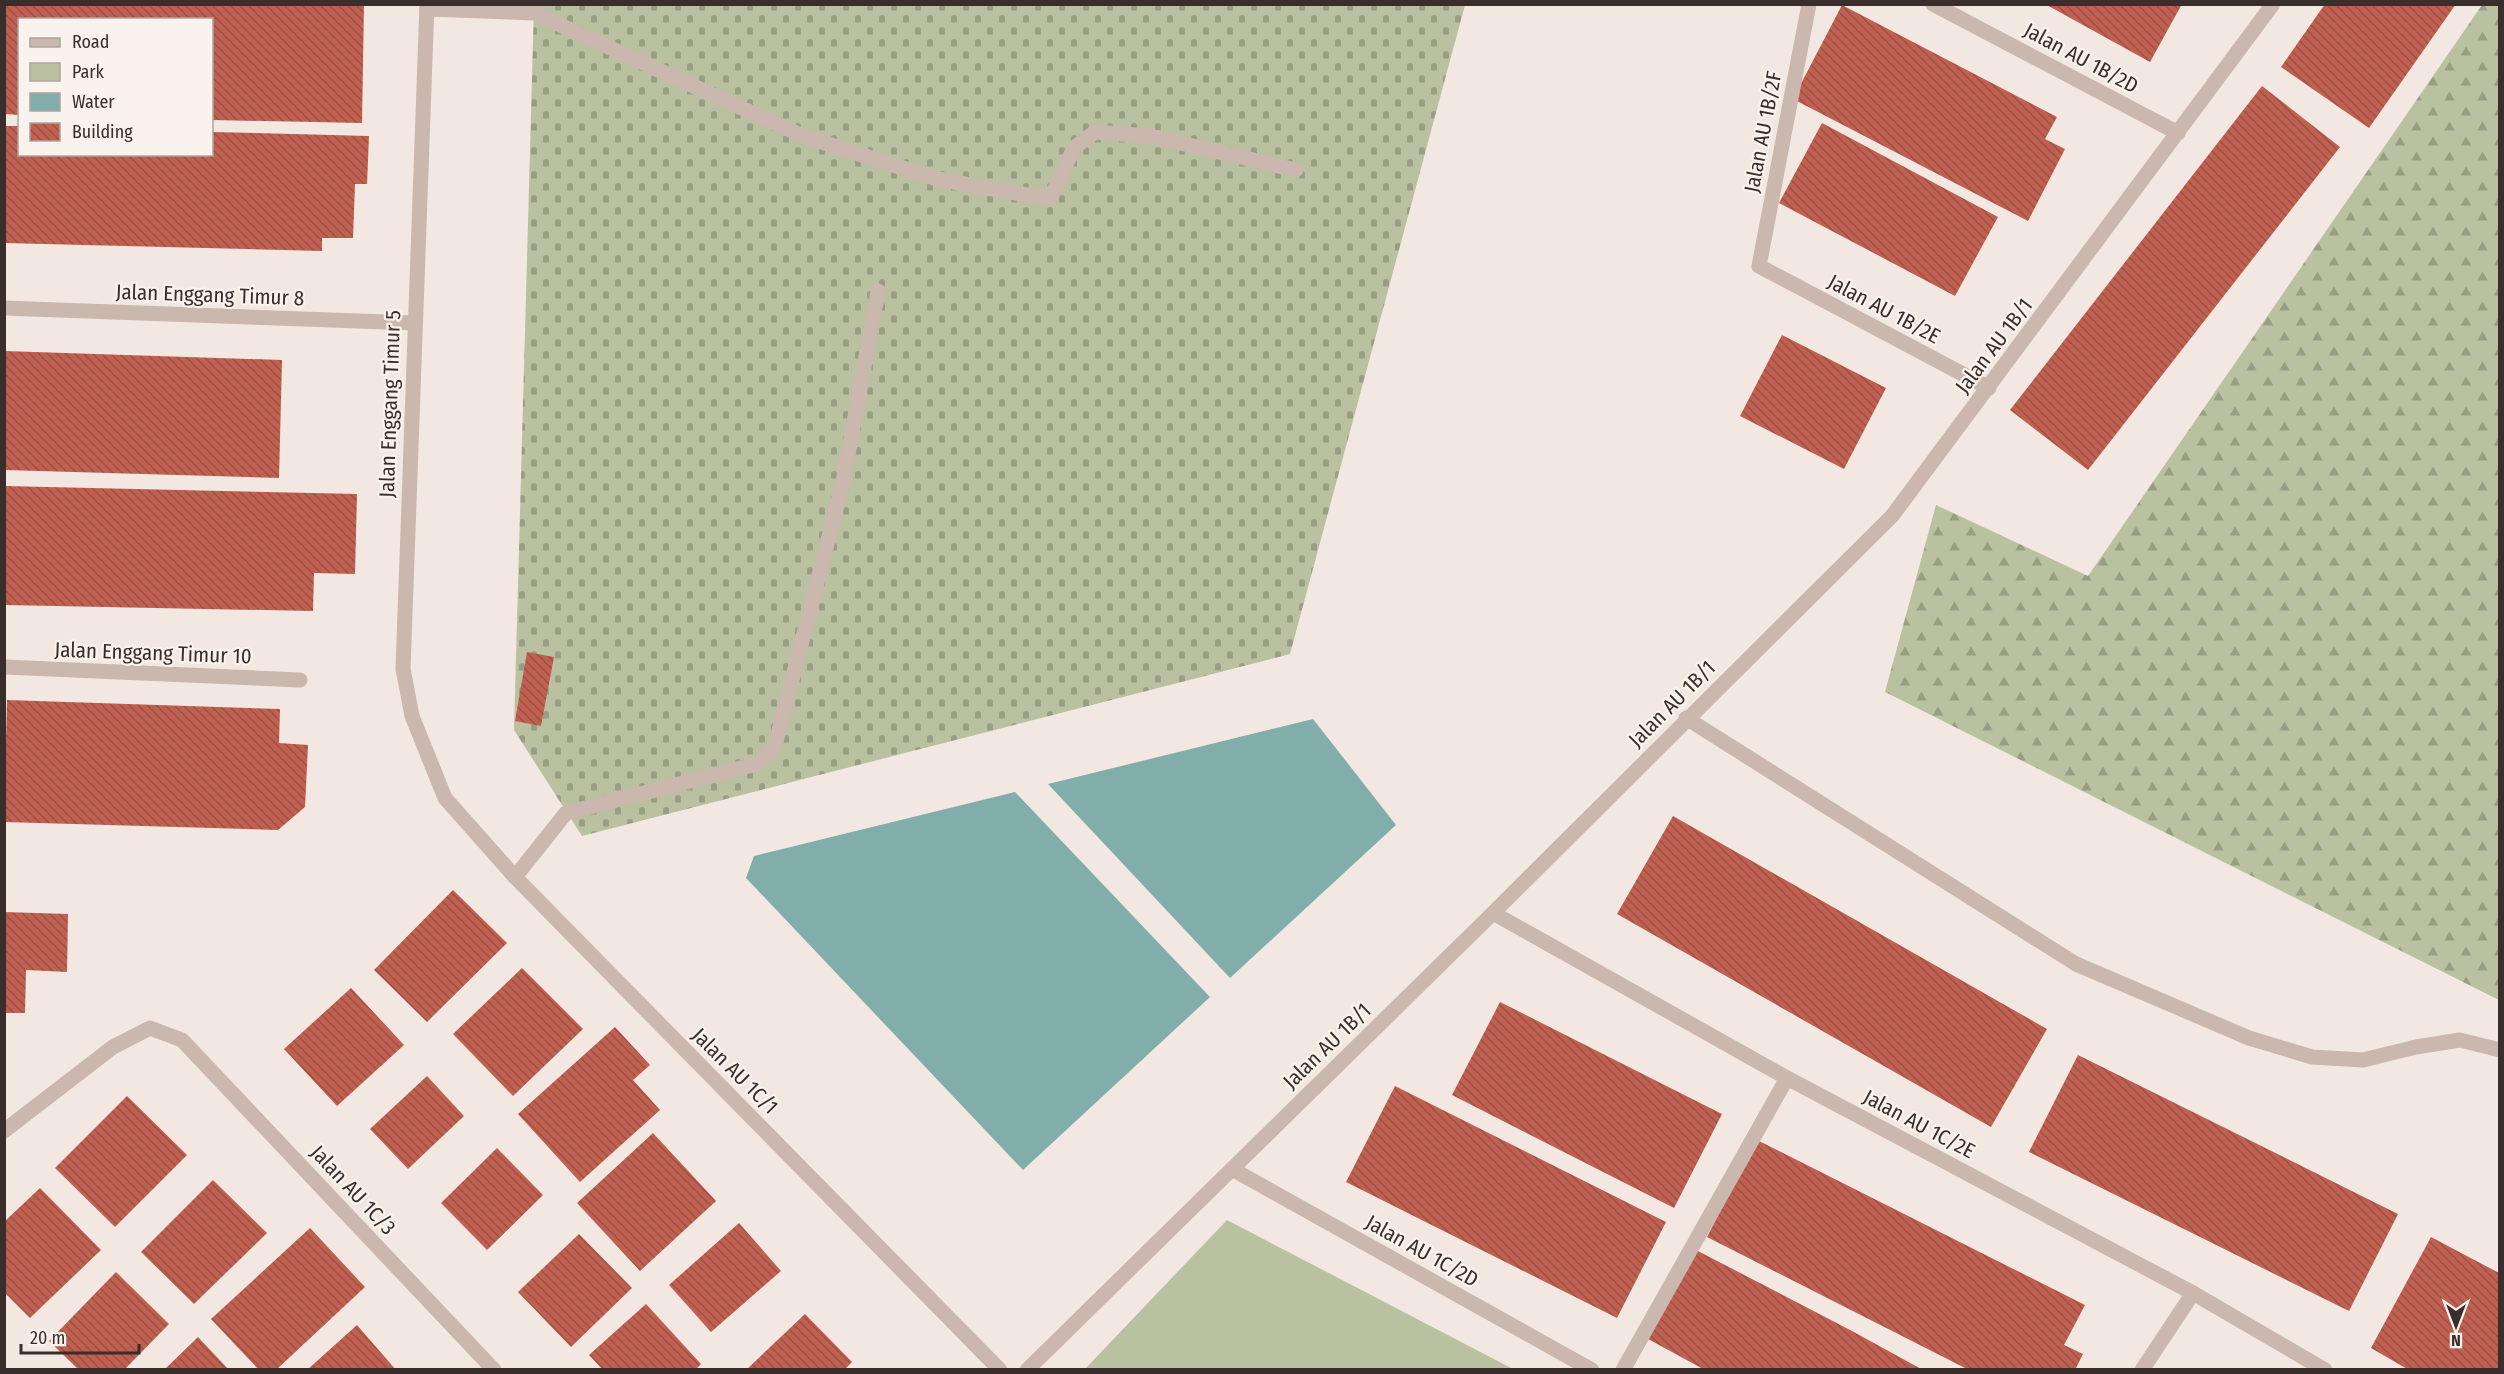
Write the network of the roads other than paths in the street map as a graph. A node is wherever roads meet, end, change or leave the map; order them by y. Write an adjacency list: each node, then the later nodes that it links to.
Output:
1 (1809, 4): 7 (street, Jalan AU 1B/2F)
2 (1933, 4): 5 (street, Jalan AU 1B/2D)
3 (2273, 4): 5 (street, Jalan AU 1B/1)
4 (427, 7): 6 (street); 10 (street, Jalan Enggang Timur 5)
5 (2178, 133): 11 (street, Jalan AU 1B/1)
6 (1296, 170)
7 (1759, 266): 11 (street, Jalan AU 1B/2E)
8 (878, 291): 16 (street)
9 (4, 309): 10 (street, Jalan Enggang Timur 8)
10 (414, 323): 15 (street, Jalan Enggang Timur 5)
11 (1989, 388): 14 (street, Jalan AU 1B/1)
12 (4, 667): 13 (street, Jalan Enggang Timur 10)
13 (300, 680)
14 (1686, 718): 17 (street, Jalan AU 1B/1); 18 (street)
15 (446, 798): 16 (street, Jalan AU 1C/1)
16 (514, 877): 24 (street, Jalan AU 1C/1)
17 (1493, 913): 19 (street, Jalan AU 1C/2E); 21 (street, Jalan AU 1B/1)
18 (2499, 1050)
19 (1787, 1078): 22 (street, Jalan AU 1C/2E); 27 (street)
20 (4, 1131): 23 (street, Jalan AU 1C/3)
21 (1232, 1169): 25 (street, Jalan AU 1B/1); 26 (street, Jalan AU 1C/2D)
22 (2193, 1293): 28 (street); 29 (street, Jalan AU 1C/2E)
23 (494, 1370)
24 (1000, 1370)
25 (1028, 1370)
26 (1592, 1370)
27 (1623, 1370)
28 (2142, 1370)
29 (2325, 1370)

